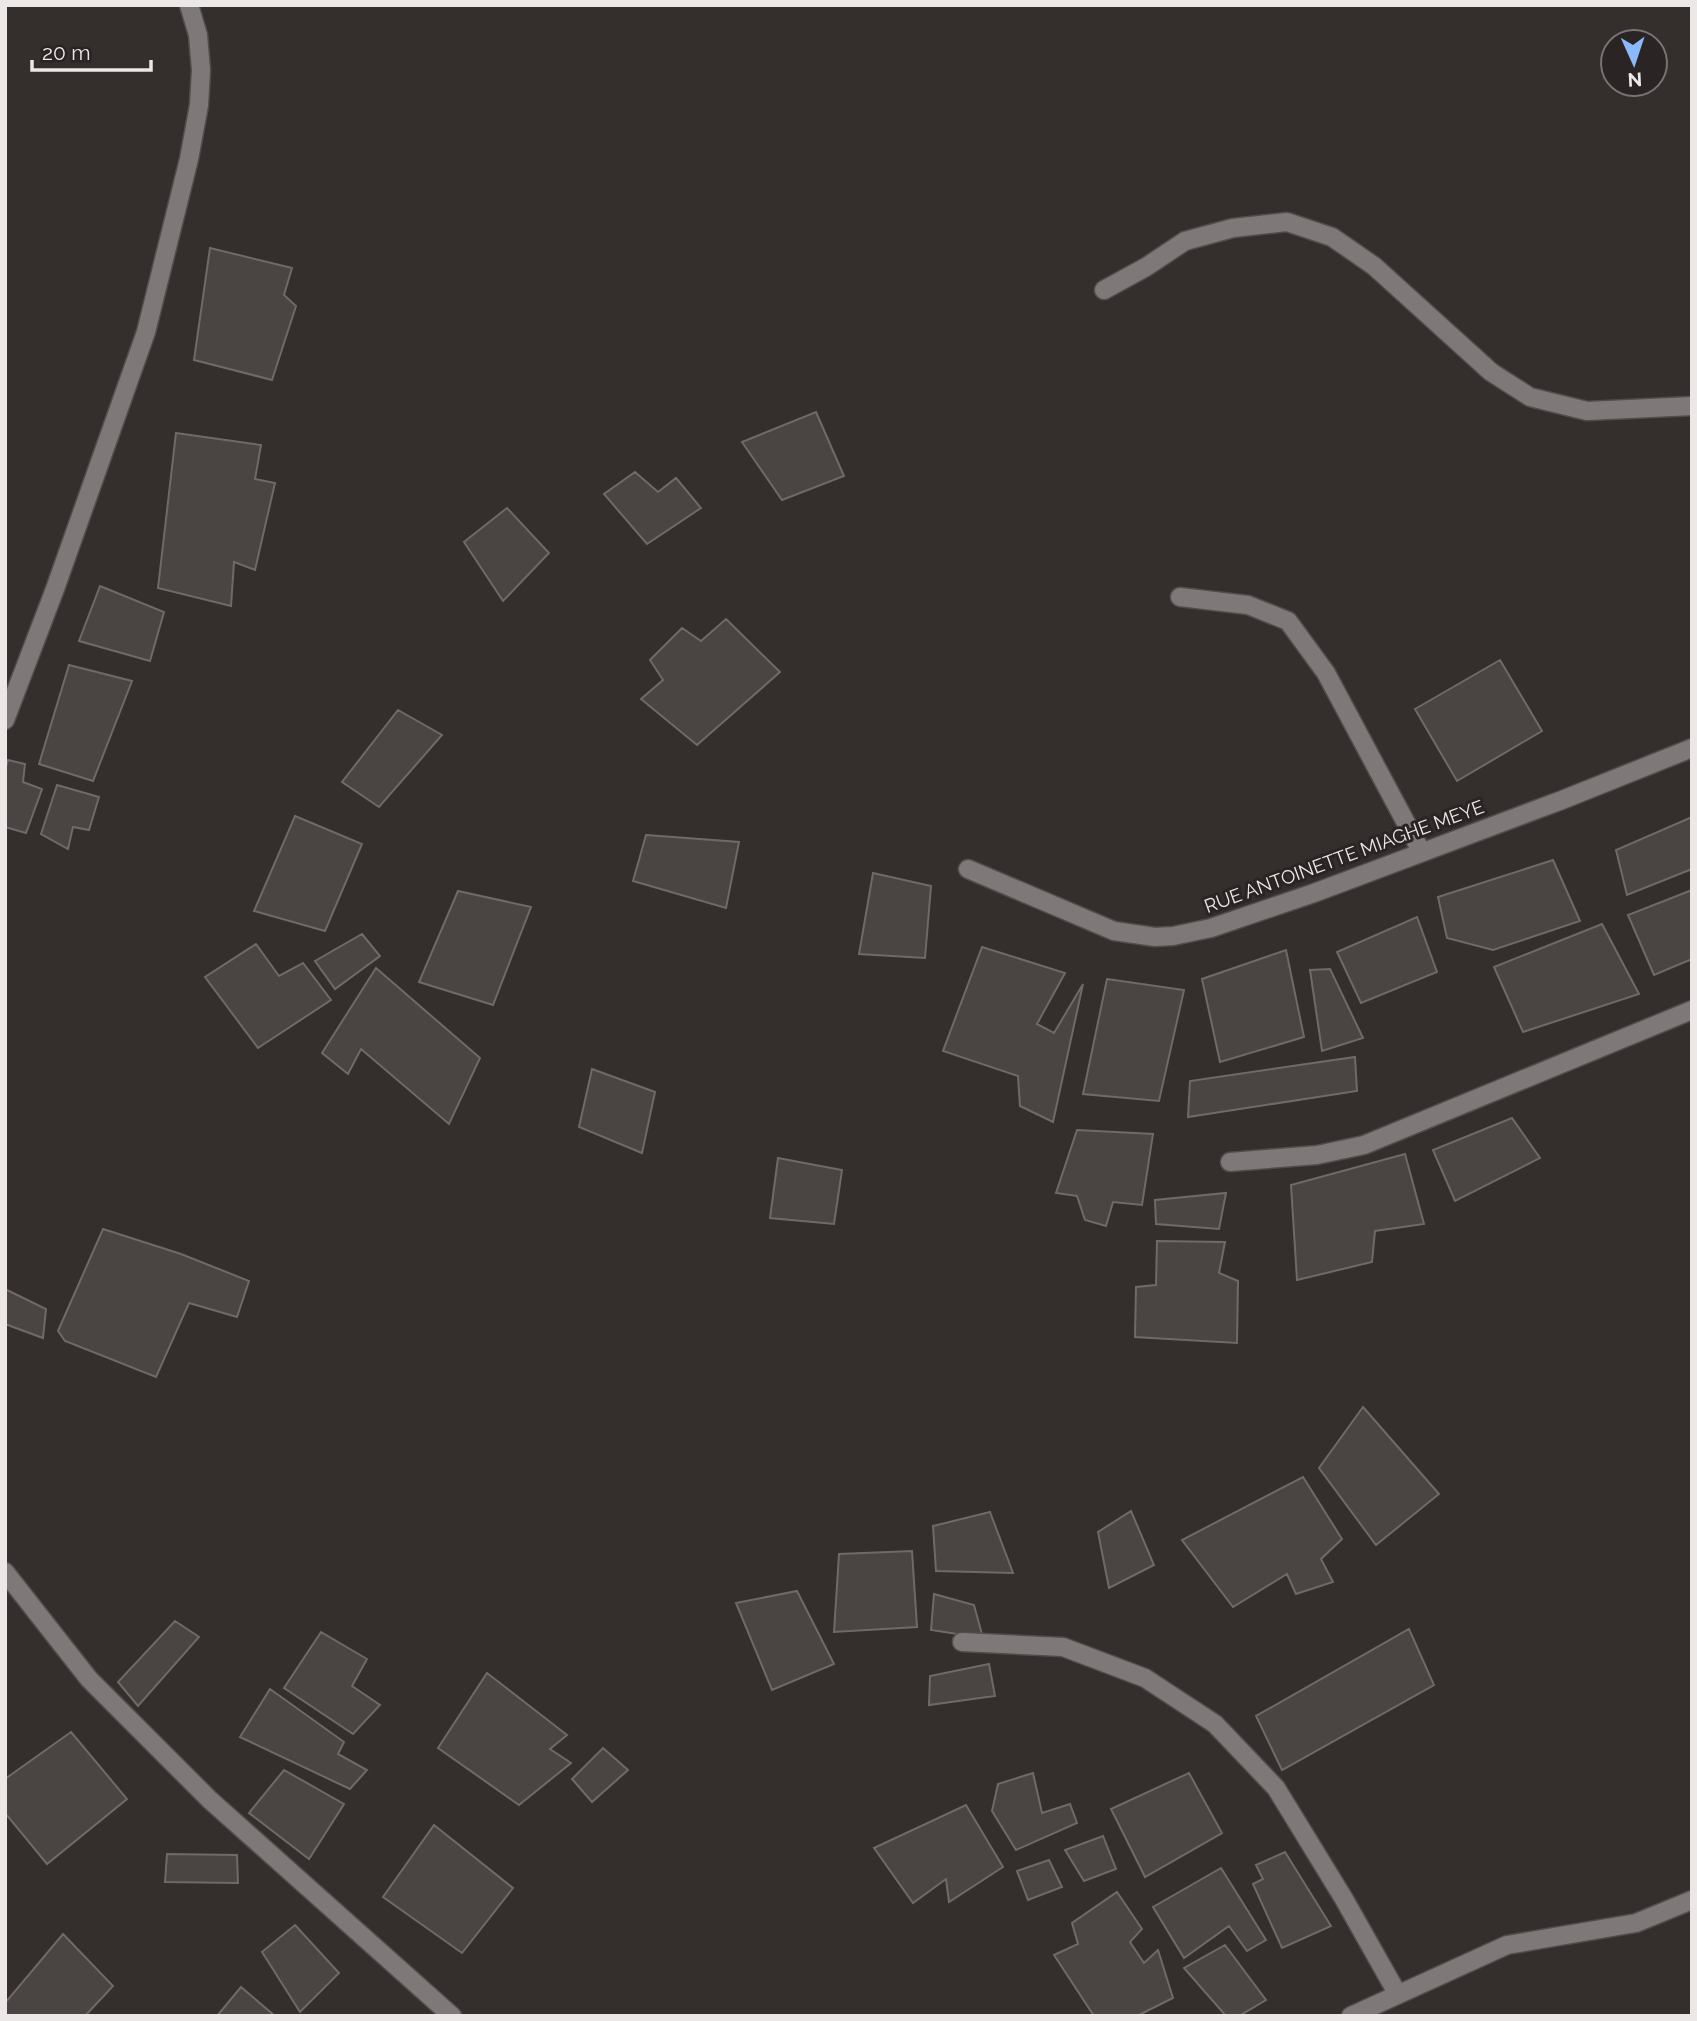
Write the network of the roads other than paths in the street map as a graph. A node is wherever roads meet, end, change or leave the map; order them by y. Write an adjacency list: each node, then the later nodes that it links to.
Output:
1 (189, 5): 5 (street)
2 (1104, 290): 3 (street)
3 (1692, 406)
4 (1180, 597): 7 (street)
5 (5, 720)
6 (1692, 748): 7 (street, RUE ANTOINETTE MIAGHE MEYE)
7 (1421, 851): 8 (street, RUE ANTOINETTE MIAGHE MEYE)
8 (968, 869)
9 (1692, 1010): 10 (street)
10 (1230, 1162)
11 (5, 1572): 15 (street)
12 (962, 1642): 14 (street)
13 (1692, 1900): 14 (street)
14 (1397, 1993): 16 (street)
15 (452, 2016)
16 (1351, 2016)

